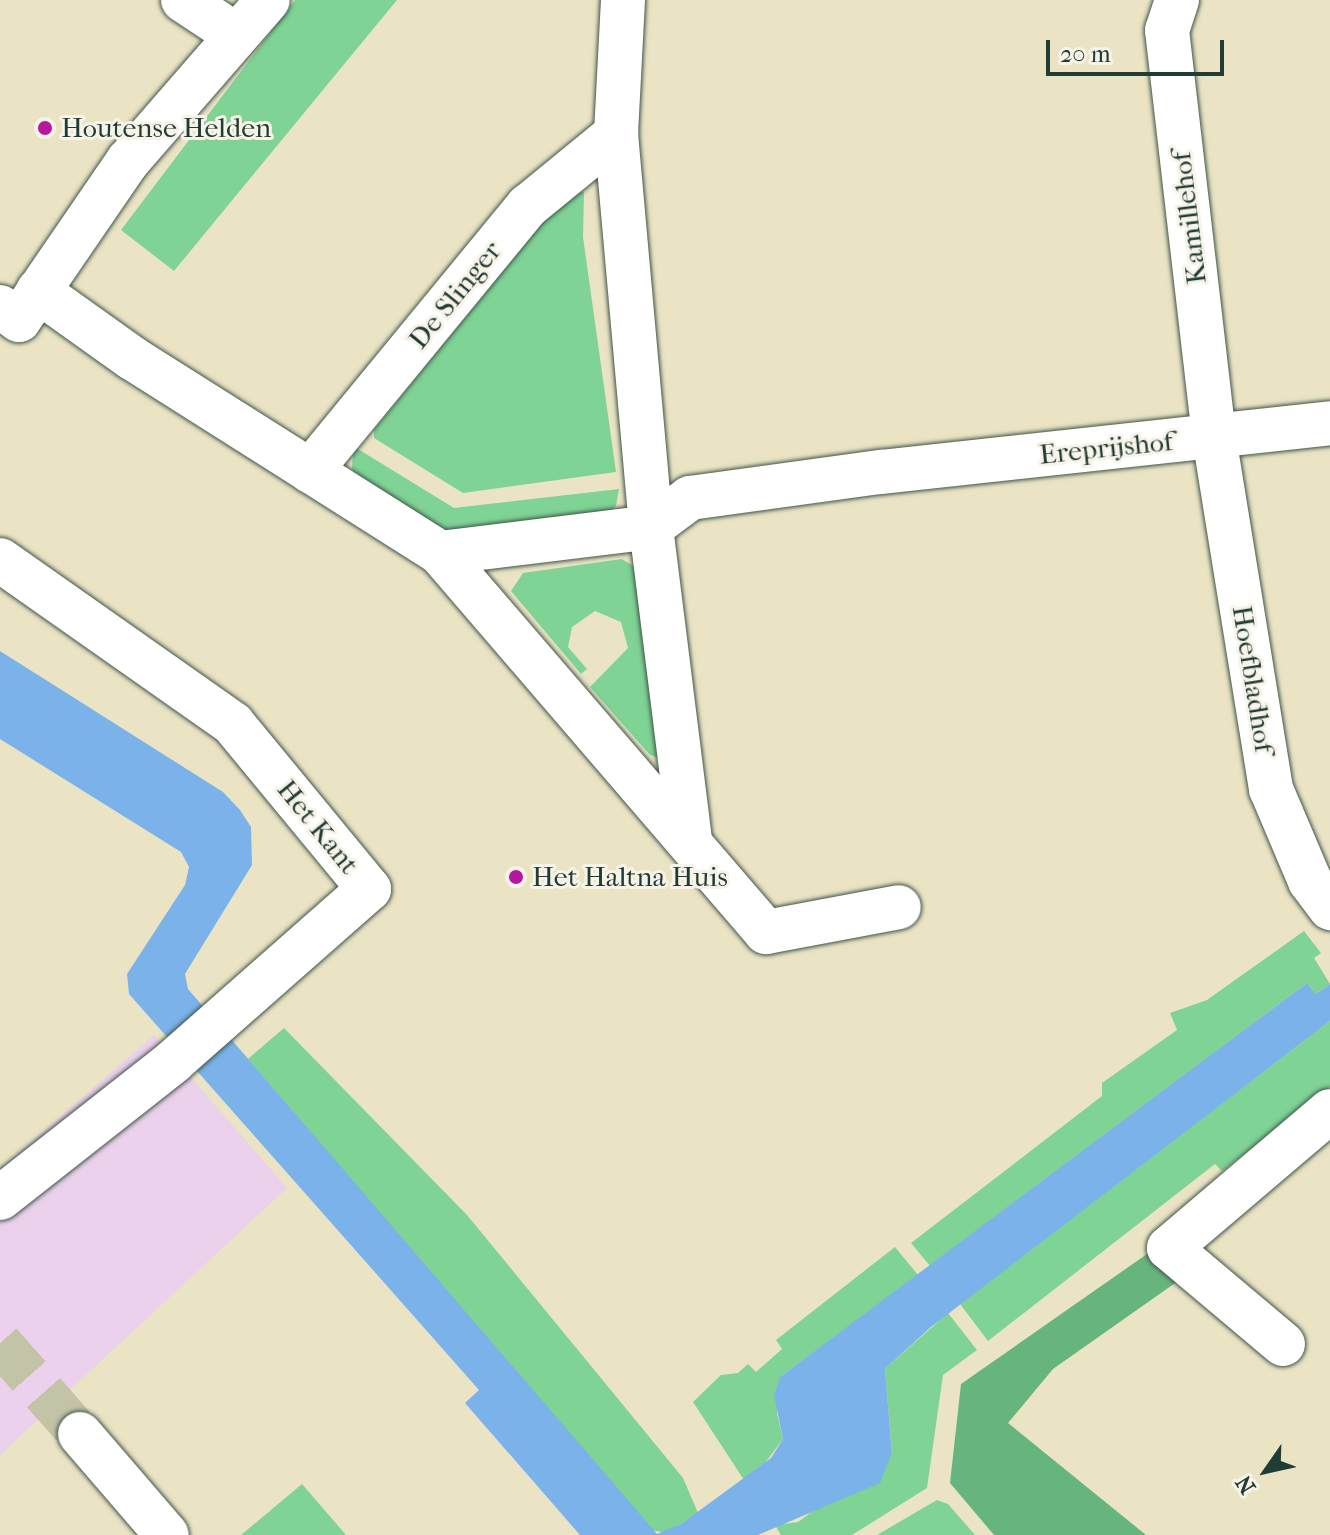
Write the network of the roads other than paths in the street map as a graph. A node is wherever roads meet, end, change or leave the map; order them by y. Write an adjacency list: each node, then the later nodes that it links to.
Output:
1 (183, 0): 5 (street)
2 (268, 0): 5 (street)
3 (623, 0): 6 (street)
4 (1177, 0): 9 (street, Kamillehof)
5 (236, 35): 7 (street)
6 (616, 134): 10 (street, De Slinger); 11 (street)
7 (19, 306): 10 (street)
8 (1330, 423): 9 (street, Ereprijshof)
9 (1214, 437): 11 (street, Ereprijshof); 16 (street, Hoefbladhof)
10 (310, 471): 12 (street)
11 (651, 527): 12 (street); 14 (street)
12 (440, 553): 14 (street)
13 (0, 560): 18 (street, Het Kant)
14 (690, 839): 15 (street)
15 (899, 907)
16 (1330, 908)
17 (1330, 1111): 19 (street)
18 (0, 1198)
19 (1283, 1344)
20 (80, 1434): 21 (street)
21 (167, 1535)

